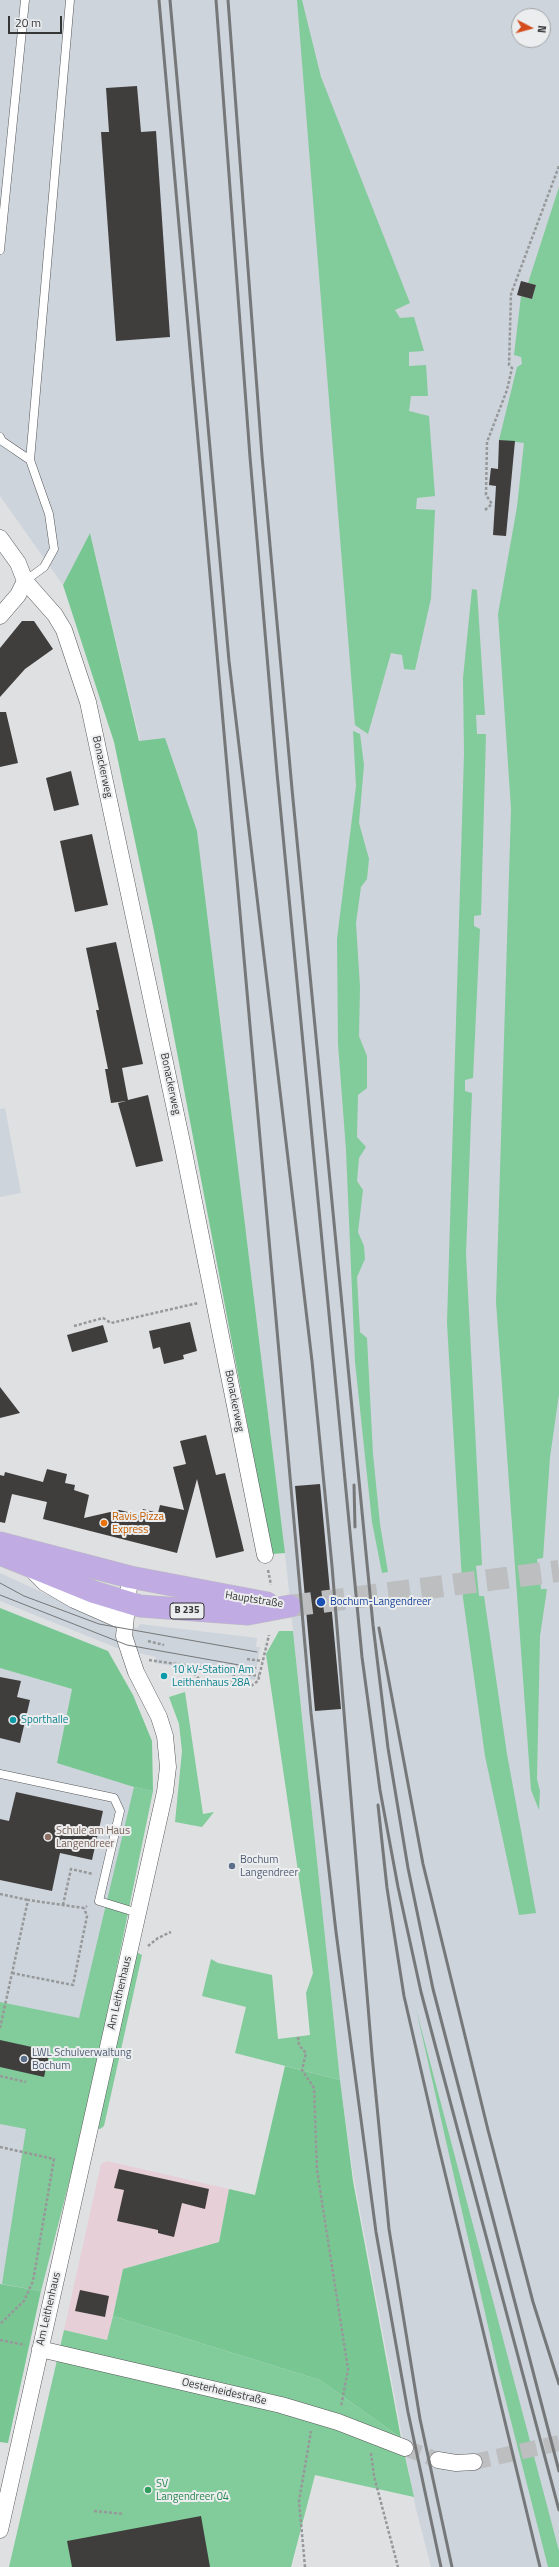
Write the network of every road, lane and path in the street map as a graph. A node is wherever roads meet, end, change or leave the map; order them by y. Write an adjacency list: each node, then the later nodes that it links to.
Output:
1 (25, 0): 4 (lane)
2 (70, 0): 6 (lane)
3 (559, 166): 7 (path)
4 (0, 250)
5 (0, 437): 6 (lane)
6 (30, 460): 9 (lane)
7 (485, 510)
8 (0, 538): 9 (street, Bonackerweg)
9 (25, 581): 10 (street); 11 (street, Bonackerweg)
10 (0, 616)
11 (214, 1299): 12 (path); 15 (street, Bonackerweg)
12 (74, 1326)
13 (0, 1544): 16 (main road, Hauptstraße / B 235)
14 (0, 1554): 18 (main road, Hauptstraße / B 235)
15 (265, 1555): 17 (path)
16 (130, 1577): 17 (main road, Hauptstraße / B 235); 18 (street, Am Leithenhaus)
17 (268, 1603): 18 (main road, Hauptstraße / B 235)
18 (125, 1612): 38 (street, Am Leithenhaus)
19 (269, 1635): 24 (path)
20 (148, 1641): 21 (path)
21 (164, 1645)
22 (247, 1658): 24 (path)
23 (144, 1659): 25 (path)
24 (262, 1661): 27 (path)
25 (188, 1665): 26 (path); 30 (path)
26 (235, 1673): 27 (path); 28 (path)
27 (259, 1676): 29 (path)
28 (229, 1686)
29 (251, 1686)
30 (205, 1687)
31 (0, 1774): 32 (lane)
32 (104, 1877): 35 (lane); 36 (path)
33 (0, 1894): 34 (path)
34 (28, 1900): 36 (path); 41 (path)
35 (99, 1901): 37 (path); 38 (lane)
36 (63, 1905): 37 (path)
37 (84, 1908): 41 (path)
38 (138, 1913): 49 (street, Am Leithenhaus)
39 (171, 1932): 40 (path)
40 (145, 1949)
41 (12, 1973): 42 (path)
42 (0, 2028)
43 (298, 2037): 50 (path)
44 (0, 2076): 45 (path)
45 (26, 2082)
46 (0, 2147): 47 (path)
47 (0, 2324)
48 (0, 2340): 49 (path)
49 (40, 2349): 51 (street, Oesterheidestraße); 58 (street, Am Leithenhaus)
50 (344, 2393)
51 (314, 2415): 52 (street, Oesterheidestraße); 59 (path)
52 (368, 2435): 53 (street, Oesterheidestraße); 60 (path)
53 (405, 2448)
54 (438, 2460): 55 (street)
55 (474, 2462)
56 (94, 2511): 57 (path)
57 (124, 2514)
58 (0, 2530)
59 (305, 2567)
60 (398, 2567)

